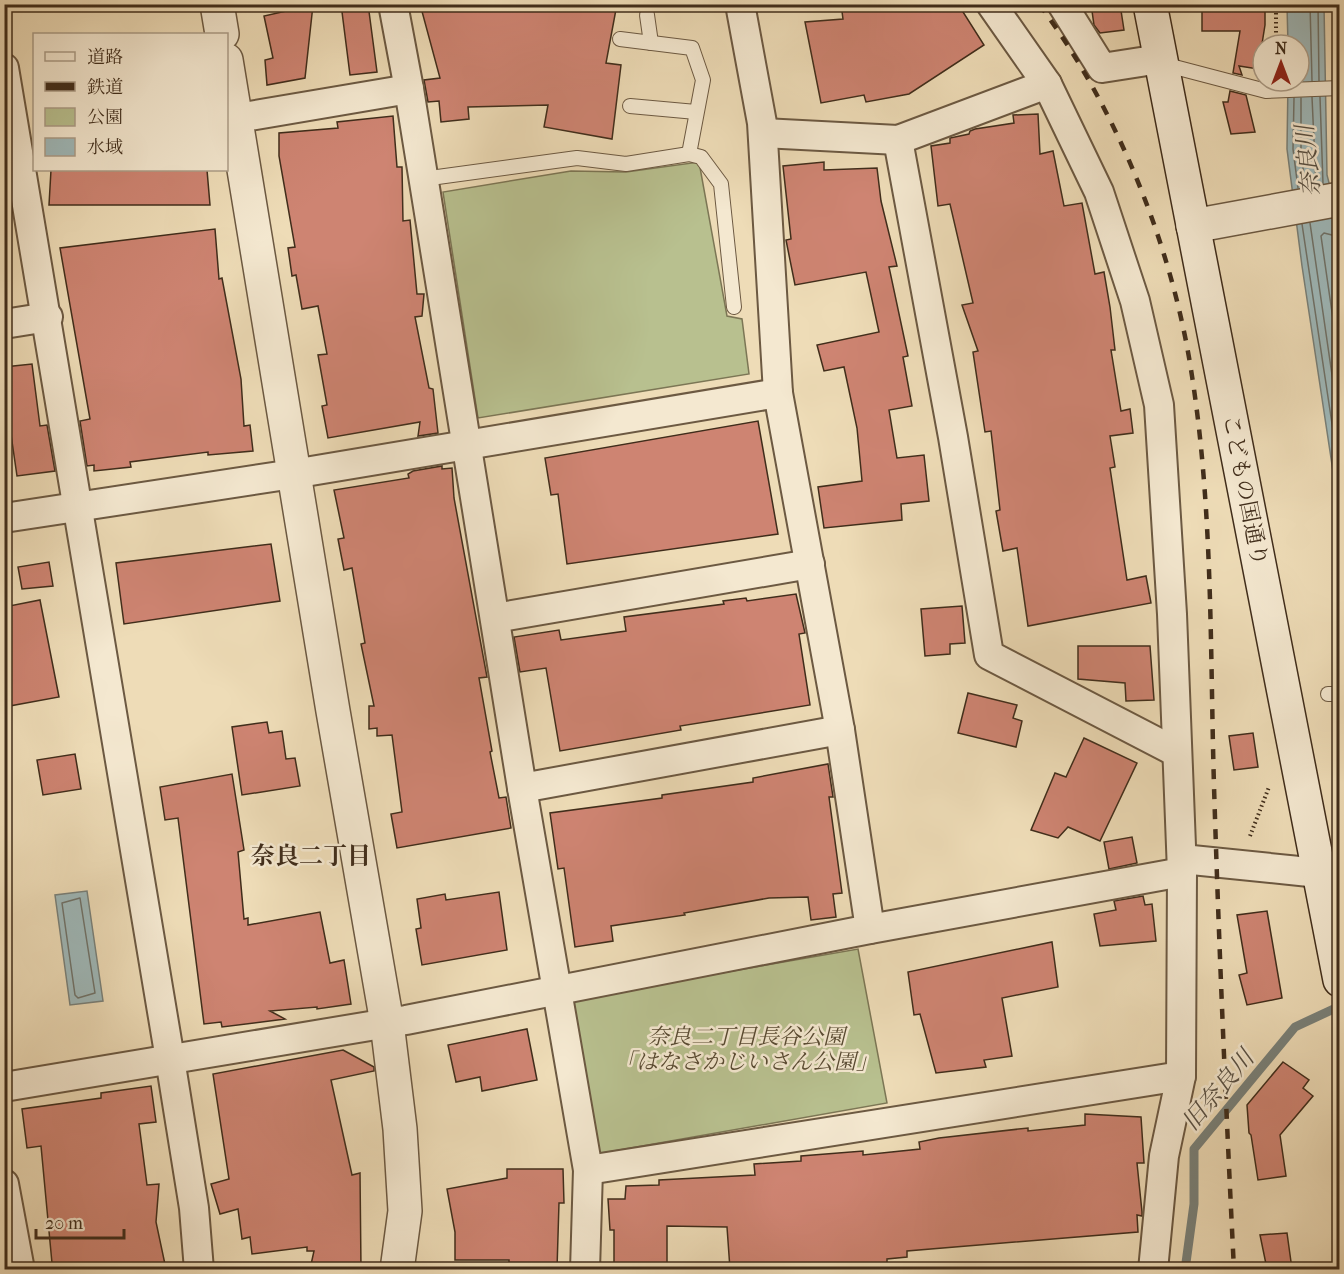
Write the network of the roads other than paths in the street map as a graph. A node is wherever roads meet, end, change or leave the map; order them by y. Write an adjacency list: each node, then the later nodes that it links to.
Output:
1 (217, 4): 8 (street)
2 (393, 4): 16 (street)
3 (740, 4): 20 (street)
4 (991, 4): 14 (street)
5 (1062, 4): 11 (street)
6 (1150, 4): 11 (street, こどもの国通り)
7 (647, 15): 10 (lane)
8 (222, 33)
9 (620, 39): 10 (lane)
10 (651, 43): 18 (lane)
11 (1161, 61): 15 (lane); 26 (street, こどもの国通り)
12 (4, 68): 22 (street)
13 (228, 84): 19 (street)
14 (1047, 84): 21 (street); 38 (street)
15 (1336, 88)
16 (409, 89): 19 (street); 24 (street)
17 (630, 106): 18 (lane)
18 (696, 112): 23 (lane)
19 (231, 119): 32 (street)
20 (763, 133): 21 (street); 30 (street)
21 (898, 140): 38 (street)
22 (20, 152): 28 (street)
23 (688, 154): 24 (lane); 27 (lane)
24 (423, 180): 31 (street)
25 (1340, 199): 26 (street)
26 (1193, 226): 41 (street, こどもの国通り)
27 (734, 307)
28 (48, 317): 29 (street); 33 (street)
29 (4, 324)
30 (778, 393): 31 (street); 35 (street)
31 (466, 444): 32 (street); 36 (street)
32 (293, 474): 33 (street); 45 (street)
33 (78, 506): 34 (street); 46 (street)
34 (4, 518)
35 (810, 564): 36 (street); 37 (street)
36 (495, 618): 39 (street)
37 (840, 730): 39 (street); 42 (street)
38 (1176, 752): 40 (street)
39 (522, 788): 44 (street)
40 (1182, 866): 41 (street); 42 (street); 47 (street)
41 (1319, 873): 43 (street, こどもの国通り)
42 (870, 929): 44 (street)
43 (1339, 978)
44 (556, 990): 45 (street); 49 (street)
45 (387, 1023): 46 (street); 53 (street)
46 (170, 1059): 48 (street); 52 (street)
47 (1181, 1076): 49 (street); 55 (street)
48 (4, 1088)
49 (588, 1170): 54 (street)
50 (4, 1184): 51 (street)
51 (20, 1269)
52 (199, 1269)
53 (396, 1269)
54 (585, 1269)
55 (1153, 1269)

